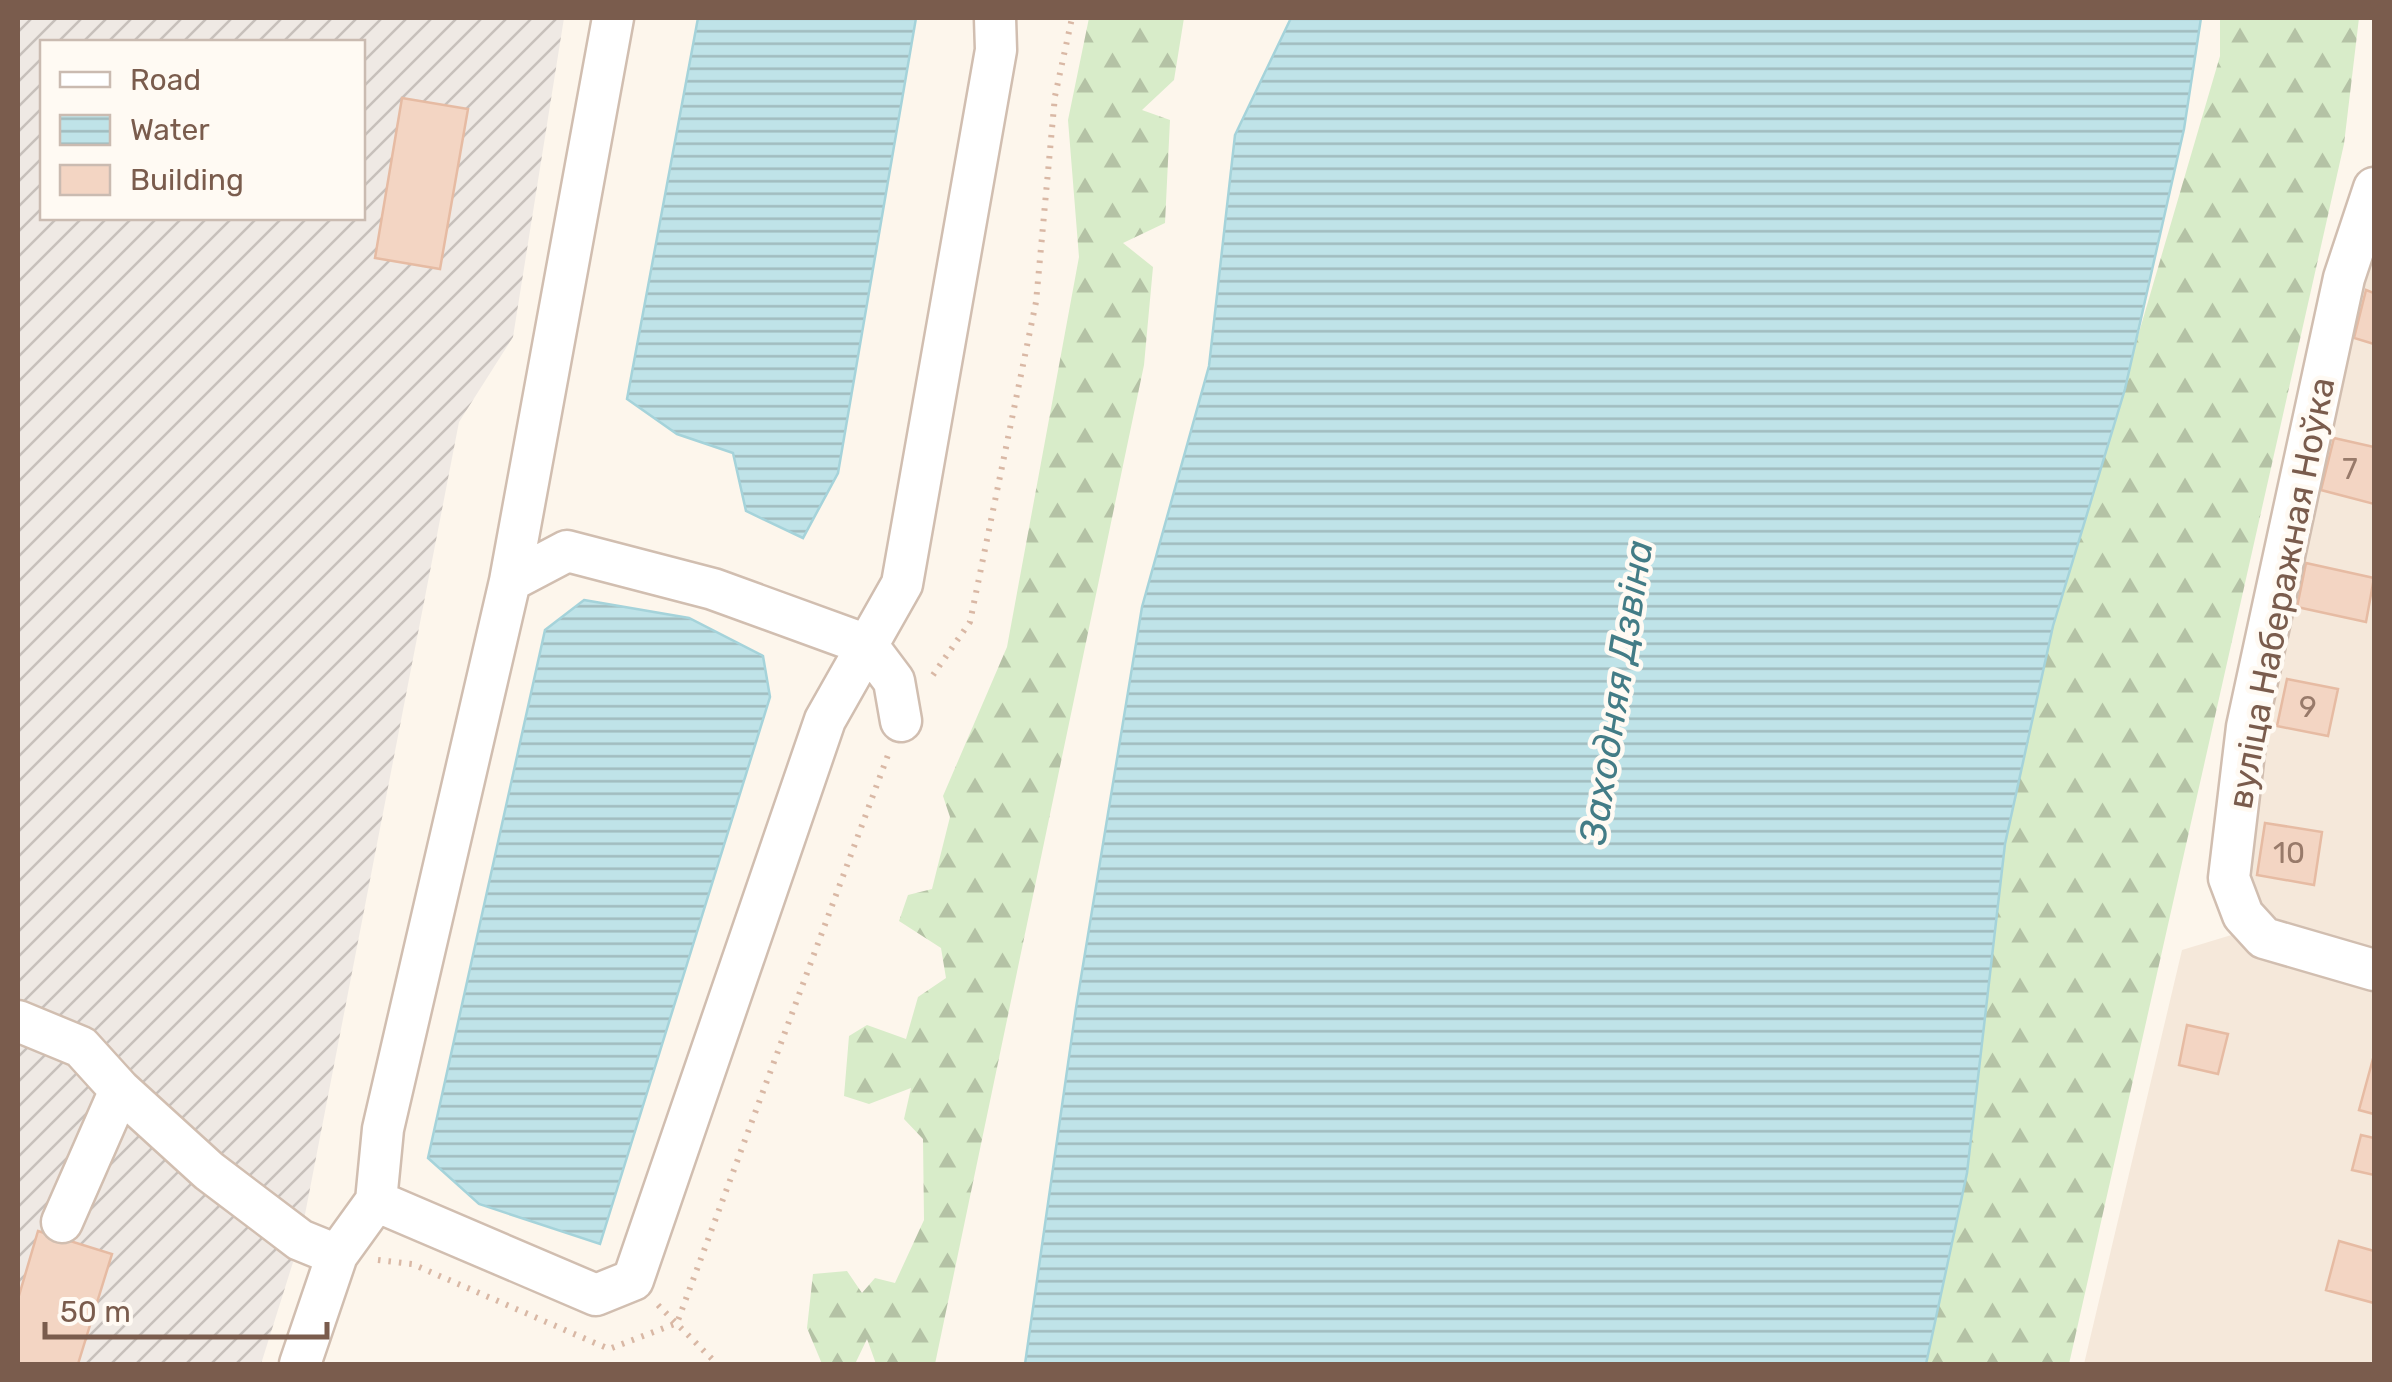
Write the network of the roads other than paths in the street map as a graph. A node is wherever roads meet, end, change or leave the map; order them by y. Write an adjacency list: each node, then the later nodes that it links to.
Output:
1 (612, 18): 4 (street)
2 (995, 18): 5 (street)
3 (2374, 188): 7 (street, вуліца Наберажная Ноўка)
4 (510, 581): 5 (street); 10 (street)
5 (867, 646): 6 (street); 10 (street)
6 (901, 721)
7 (2374, 970)
8 (18, 1021): 9 (street)
9 (120, 1090): 11 (street); 12 (street)
10 (376, 1201): 12 (street)
11 (62, 1222)
12 (337, 1255): 13 (street)
13 (300, 1364)

